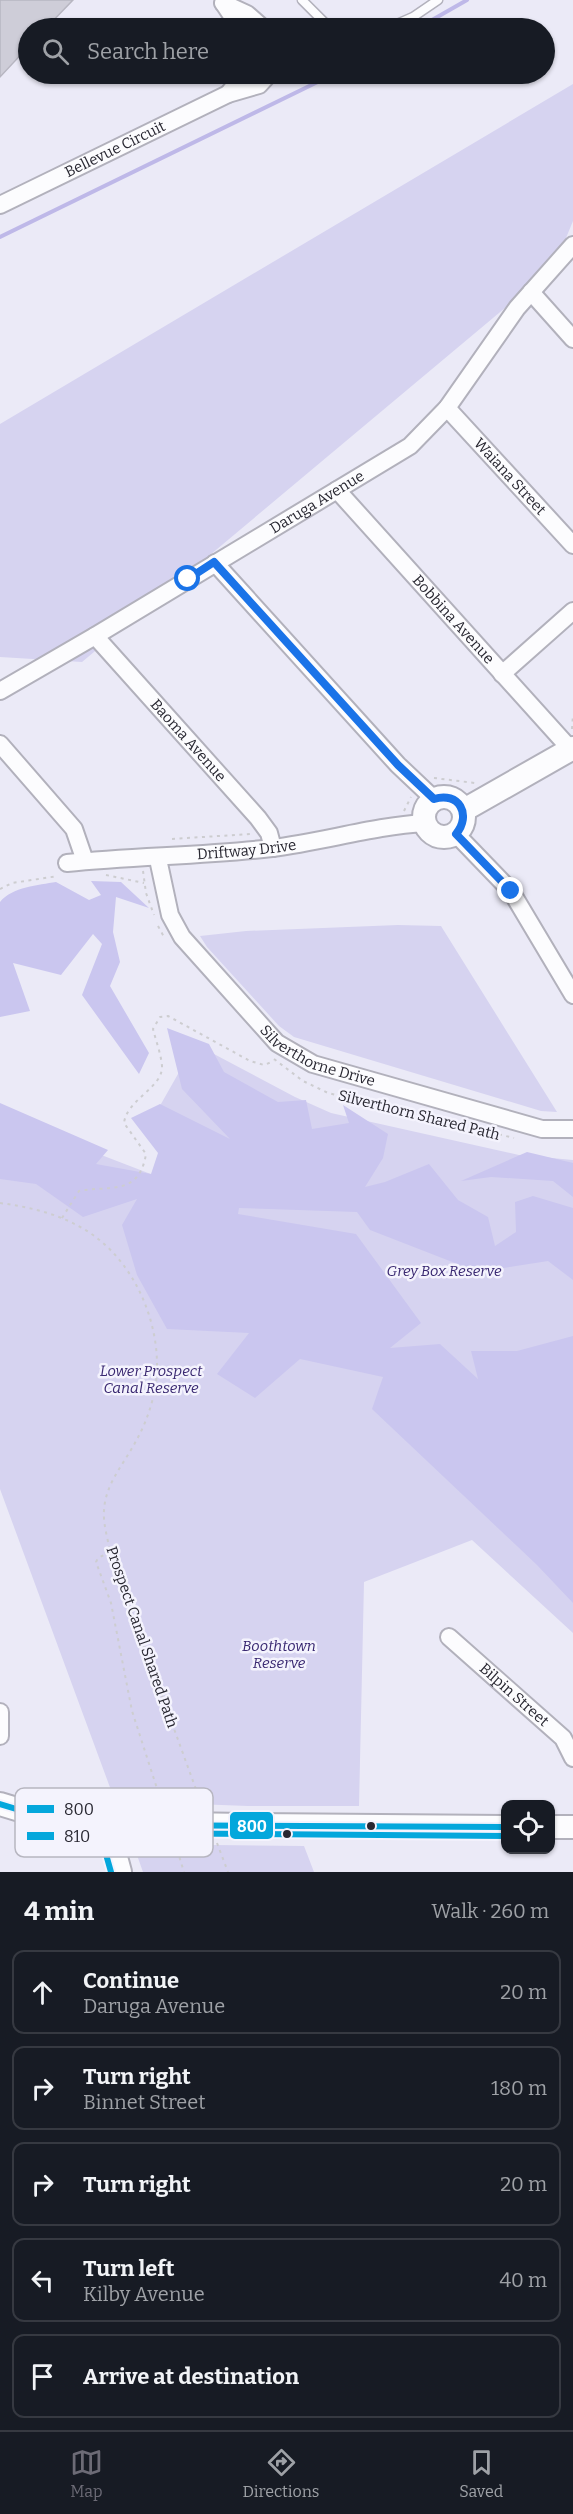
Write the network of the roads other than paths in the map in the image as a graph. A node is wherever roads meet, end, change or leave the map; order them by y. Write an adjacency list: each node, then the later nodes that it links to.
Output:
1 (302, 0): 6 (lane)
2 (438, 0): 7 (lane)
3 (221, 2): 4 (street); 5 (street)
4 (233, 18)
5 (252, 18)
6 (320, 18)
7 (411, 18)
8 (236, 84): 10 (street, Bellevue Circuit)
9 (260, 84): 10 (street, Bellevue Circuit)
10 (228, 94): 11 (street, Bellevue Circuit)
11 (0, 205)
12 (573, 245): 13 (street, Daruga Avenue)
13 (531, 292): 14 (street); 15 (street, Daruga Avenue)
14 (573, 339)
15 (447, 408): 16 (street, Daruga Avenue); 17 (street, Waiana Street)
16 (337, 490): 18 (street, Daruga Avenue); 21 (street, Bobbina Avenue)
17 (573, 545)
18 (214, 562): 20 (street, Daruga Avenue); 25 (street)
19 (573, 611): 21 (street)
20 (96, 636): 22 (street, Daruga Avenue); 29 (street, Baoma Avenue)
21 (502, 674): 24 (street, Bobbina Avenue)
22 (0, 691)
23 (0, 744): 31 (street)
24 (572, 745): 26 (main road)
25 (434, 799): 26 (main road); 27 (main road)
26 (464, 810): 28 (main road)
27 (424, 823): 28 (main road); 29 (street, Driftway Drive)
28 (456, 834): 33 (street)
29 (273, 848): 30 (street, Driftway Drive)
30 (158, 859): 31 (street, Driftway Drive); 34 (street, Silverthorne Drive)
31 (85, 861): 32 (street, Driftway Drive)
32 (64, 869)
33 (573, 995)
34 (573, 1129)
35 (449, 1637): 38 (street, Bilpin Street)
36 (0, 1712): 37 (street)
37 (0, 1736)
38 (573, 1758)
39 (0, 1804): 40 (main road)
40 (15, 1809)
41 (501, 1827): 44 (main road, bridge)
42 (555, 1827): 43 (main road)
43 (573, 1827)
44 (213, 1828)
45 (116, 1857): 46 (main road)
46 (120, 1872)

